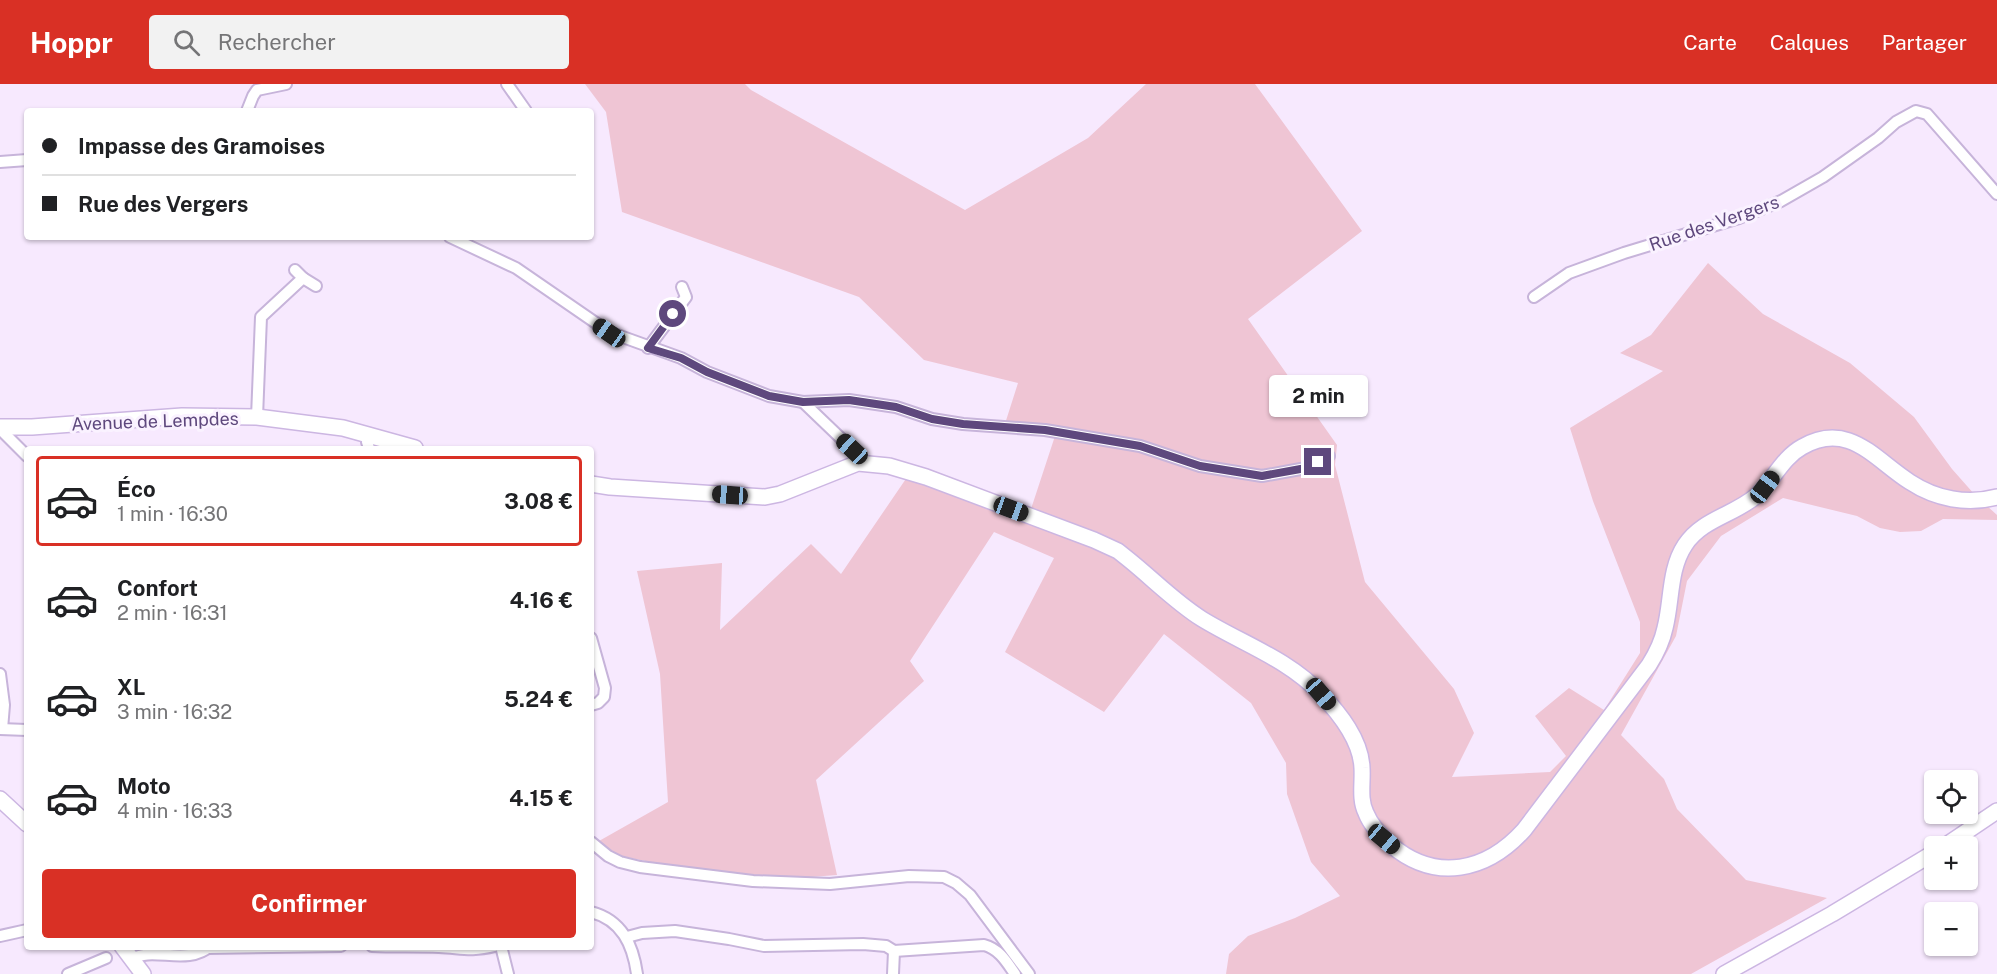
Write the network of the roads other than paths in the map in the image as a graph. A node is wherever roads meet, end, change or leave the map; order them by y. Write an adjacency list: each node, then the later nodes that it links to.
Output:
1 (286, 84): 3 (street)
2 (507, 84): 4 (street)
3 (248, 108)
4 (524, 108)
5 (24, 160): 6 (street)
6 (0, 162)
7 (1997, 194): 11 (street, Rue des Vergers)
8 (456, 240): 12 (street)
9 (316, 286): 14 (street)
10 (682, 287): 12 (street)
11 (1534, 297)
12 (648, 348): 13 (street)
13 (803, 402): 20 (street); 21 (street)
14 (257, 417): 16 (street, Avenue de Lempdes); 17 (street, Avenue de Lempdes)
15 (0, 428): 16 (street, Avenue de Lempdes); 19 (street)
16 (18, 428): 19 (street)
17 (369, 442): 18 (street, Avenue de Lempdes)
18 (400, 446)
19 (23, 452)
20 (1329, 456)
21 (858, 463): 22 (street); 23 (street)
22 (594, 485)
23 (1997, 497)
24 (594, 649): 26 (street)
25 (0, 674): 27 (street)
26 (594, 704)
27 (1, 729): 28 (street)
28 (24, 730)
29 (0, 800): 31 (street)
30 (1997, 811): 32 (street)
31 (24, 822)
32 (1960, 836)
33 (594, 844): 53 (street)
34 (1924, 859): 54 (street)
35 (594, 913): 38 (street)
36 (24, 931): 37 (street)
37 (0, 936)
38 (627, 937): 44 (street); 50 (street)
39 (125, 950): 46 (street)
40 (206, 950): 46 (street)
41 (460, 950): 42 (street)
42 (478, 950)
43 (502, 950): 49 (street)
44 (894, 951): 51 (street); 52 (street)
45 (106, 958): 47 (street)
46 (132, 959): 48 (street)
47 (68, 974)
48 (143, 974)
49 (508, 974)
50 (637, 974)
51 (893, 974)
52 (1015, 974)
53 (1029, 974)
54 (1724, 974)

